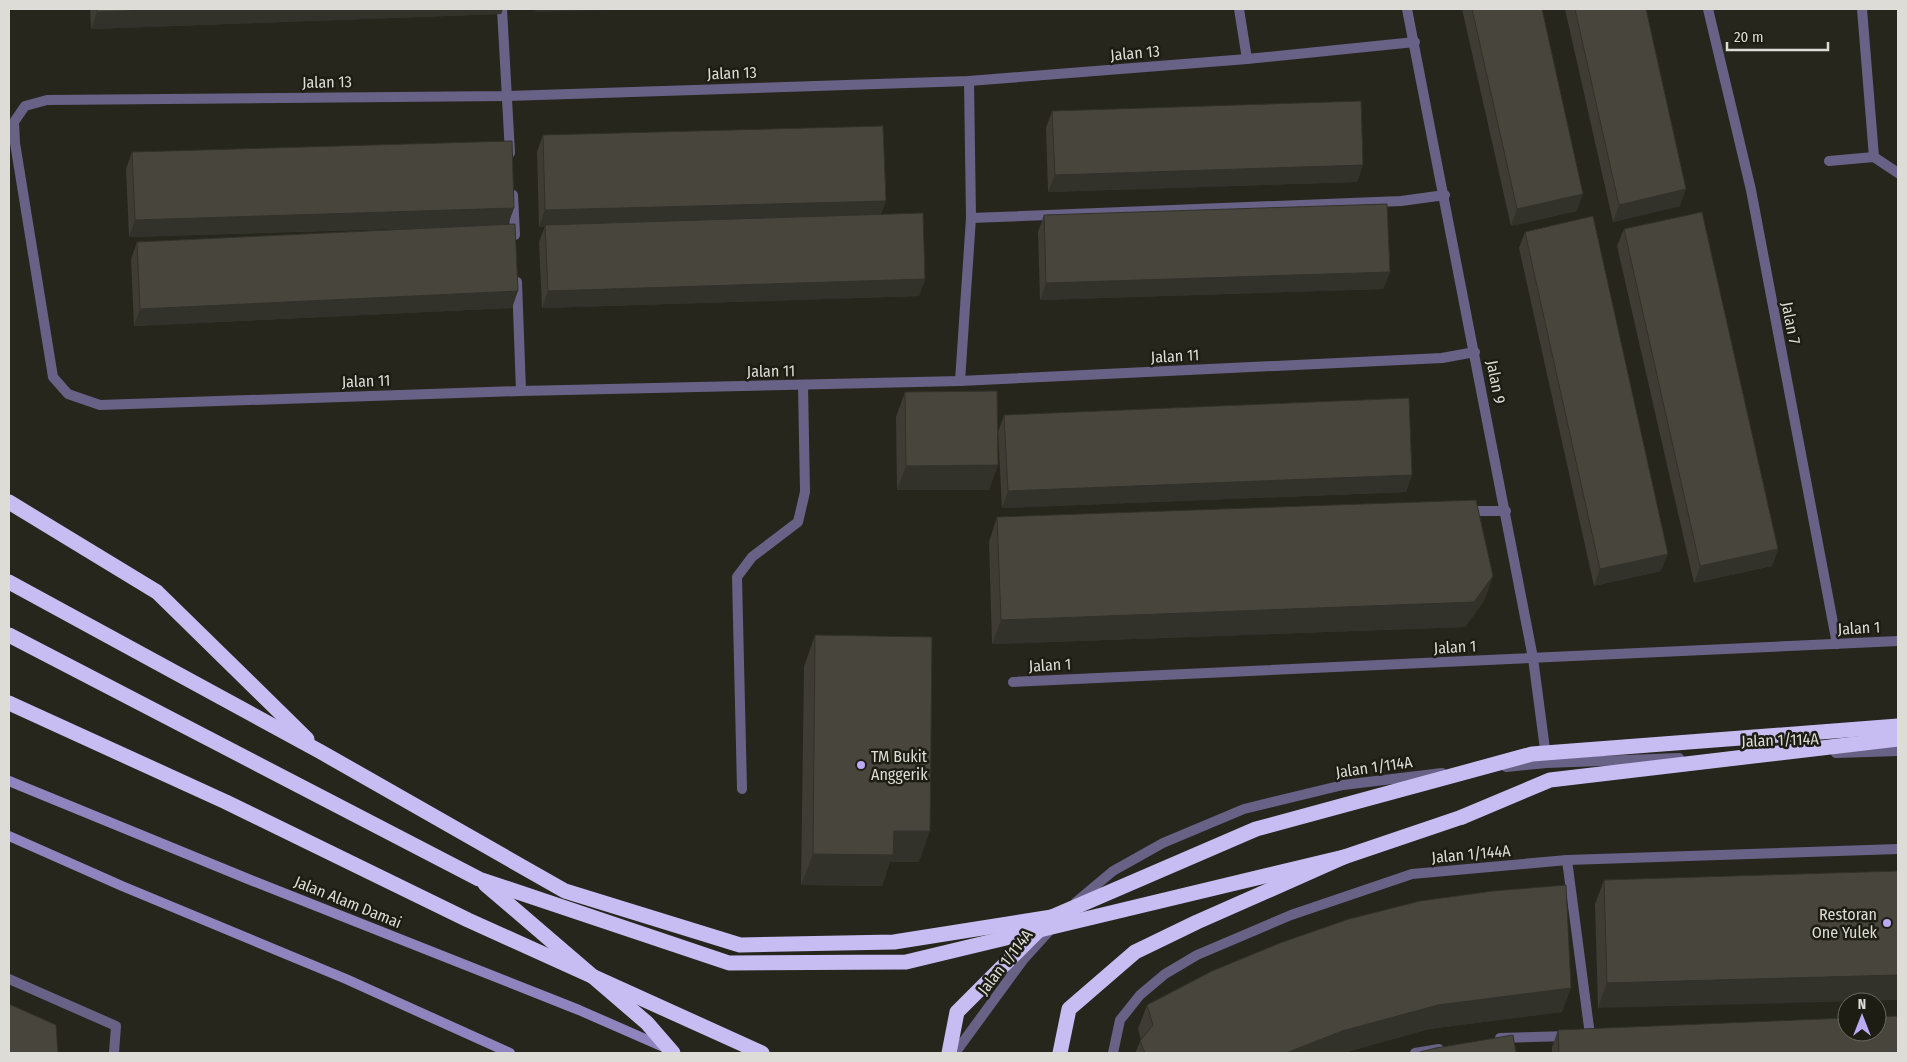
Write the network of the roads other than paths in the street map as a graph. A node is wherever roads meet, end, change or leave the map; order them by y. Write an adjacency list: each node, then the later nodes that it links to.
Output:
1 (502, 9): 9 (street)
2 (1239, 9): 7 (street)
3 (1407, 9): 6 (street, Jalan 9)
4 (1708, 9): 30 (street, Jalan 7)
5 (1862, 9): 10 (street)
6 (1415, 42): 7 (street, Jalan 13); 15 (street, Jalan 9)
7 (1247, 58): 8 (street, Jalan 13)
8 (969, 81): 9 (street, Jalan 13); 16 (street)
9 (506, 96): 12 (street); 23 (street, Jalan 13)
10 (1874, 157): 11 (street); 13 (street)
11 (1829, 161)
12 (511, 162)
13 (1898, 173)
14 (512, 181): 17 (street)
15 (1444, 195): 16 (street); 19 (street, Jalan 9)
16 (971, 218): 20 (street)
17 (516, 248)
18 (516, 267): 22 (street)
19 (1475, 352): 20 (street, Jalan 11); 26 (street, Jalan 9)
20 (960, 381): 21 (street, Jalan 11)
21 (803, 385): 22 (street, Jalan 11); 40 (street)
22 (521, 391): 23 (street, Jalan 11)
23 (68, 394)
24 (9, 502): 37 (highway)
25 (1457, 511): 26 (street)
26 (1506, 511): 31 (street, Jalan 9)
27 (9, 582): 37 (highway)
28 (9, 635): 45 (highway, bridge)
29 (1898, 641): 30 (street, Jalan 1)
30 (1837, 644): 31 (street, Jalan 1)
31 (1533, 658): 32 (street, Jalan 1); 38 (street, Jalan 9)
32 (1013, 682)
33 (9, 703): 53 (highway, bridge)
34 (1898, 726): 46 (highway, bridge)
35 (1898, 739): 43 (highway, bridge)
36 (1898, 751): 38 (street, Jalan 1/114A)
37 (321, 752): 46 (highway)
38 (1546, 763): 55 (street, Jalan 1/114A)
39 (9, 781): 52 (main road, Jalan Alam Damai)
40 (742, 789)
41 (9, 836): 51 (main road)
42 (1898, 849): 44 (street, Jalan 1/144A)
43 (1344, 857): 45 (highway, bridge); 56 (highway, bridge)
44 (1566, 860): 48 (street); 57 (street, Jalan 1/144A)
45 (479, 879): 52 (highway, bridge)
46 (1052, 917): 54 (highway, bridge)
47 (9, 979): 50 (street)
48 (1490, 1040)
49 (1450, 1047): 58 (street)
50 (114, 1053)
51 (510, 1053)
52 (674, 1053)
53 (762, 1053)
54 (949, 1053)
55 (955, 1053)
56 (1060, 1053)
57 (1113, 1053)
58 (1415, 1053)

